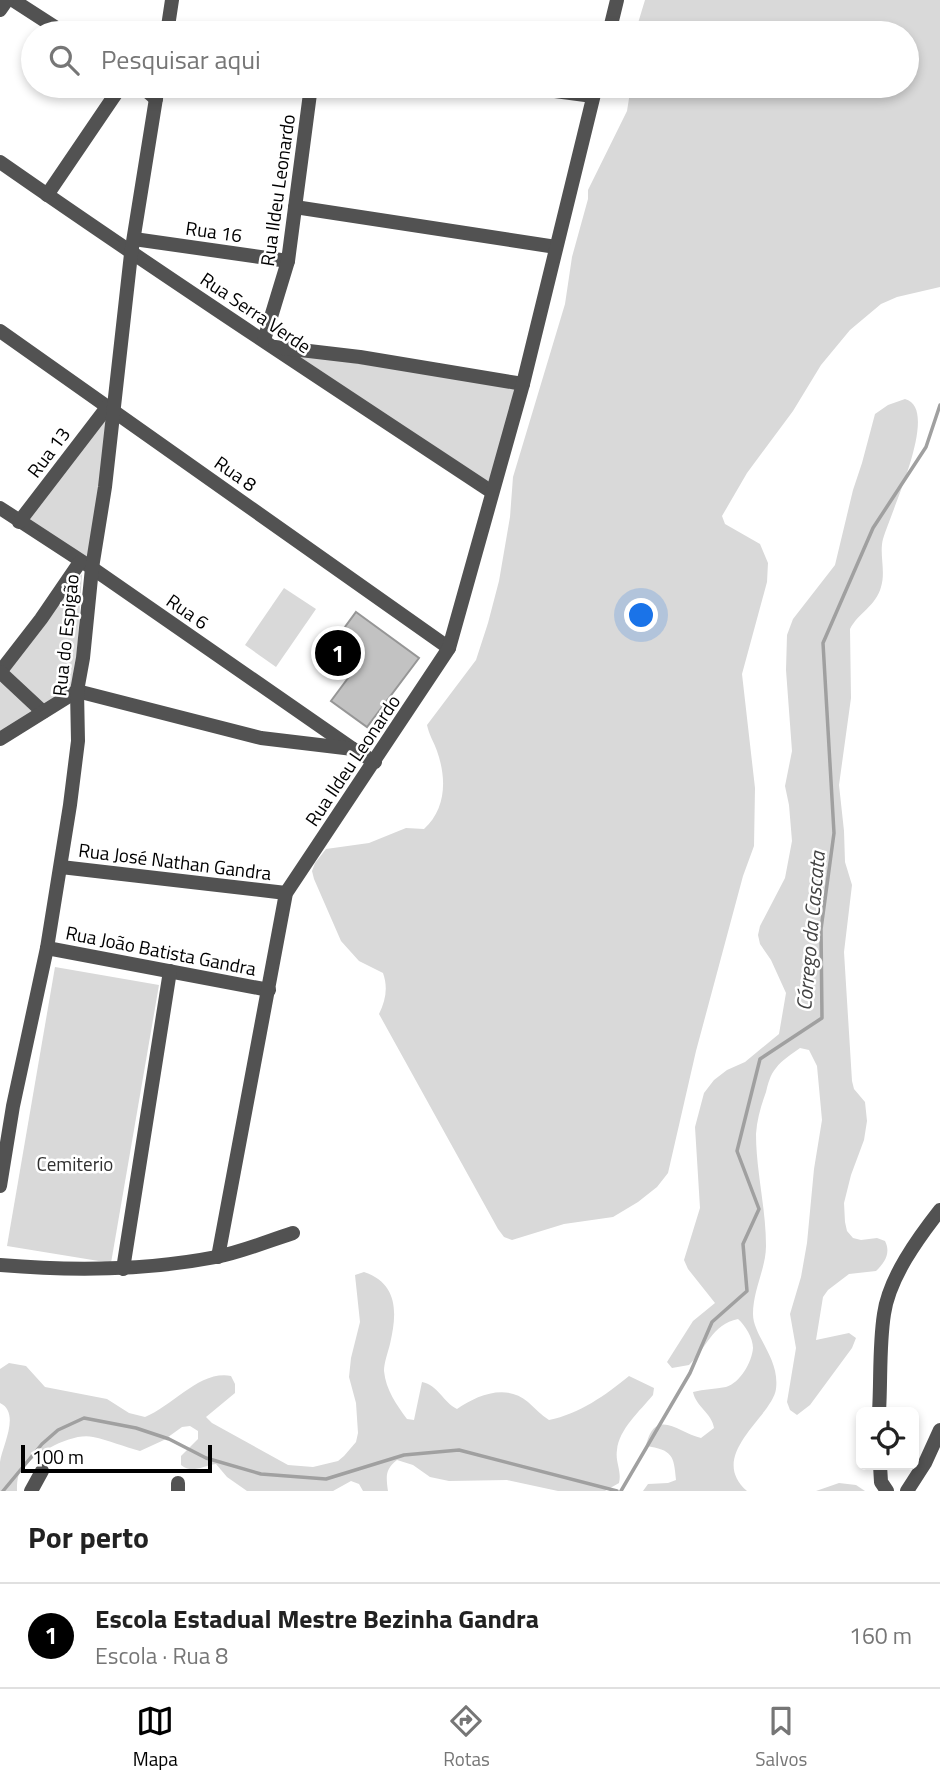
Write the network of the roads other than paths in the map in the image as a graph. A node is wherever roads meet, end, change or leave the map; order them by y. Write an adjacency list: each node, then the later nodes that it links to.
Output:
1 (7, 0): 5 (street)
2 (13, 0): 6 (street)
3 (172, 0): 7 (street)
4 (617, 0): 8 (street)
5 (0, 10)
6 (45, 21)
7 (169, 21)
8 (612, 21)
9 (113, 98): 14 (street)
10 (156, 98): 16 (street, Rua do Espigão)
11 (309, 98): 15 (street, Rua Ildeu Leonardo)
12 (592, 98): 17 (street, Rua Ildeu Leonardo)
13 (0, 162): 14 (street, Rua Serra Verde)
14 (47, 195): 16 (street, Rua Serra Verde)
15 (295, 207): 17 (street); 18 (street, Rua Ildeu Leonardo)
16 (132, 246): 18 (street, Rua 16); 20 (street, Rua Serra Verde); 22 (street, Rua do Espigão)
17 (556, 247): 21 (street, Rua Ildeu Leonardo)
18 (288, 261): 20 (street, Rua Ildeu Leonardo)
19 (0, 331): 22 (street, Rua 8)
20 (270, 343): 21 (street); 23 (street, Rua Serra Verde)
21 (523, 384): 23 (street, Rua Ildeu Leonardo)
22 (110, 407): 25 (street, Rua 13); 26 (street, Rua do Espigão); 27 (street, Rua 8)
23 (492, 492): 27 (street, Rua Ildeu Leonardo)
24 (0, 508): 25 (street, Rua 6)
25 (19, 522): 26 (street, Rua 6)
26 (86, 565): 28 (street); 29 (street, Rua do Espigão); 32 (street, Rua 6)
27 (449, 648): 33 (street, Rua Ildeu Leonardo)
28 (0, 672): 30 (street)
29 (77, 691): 30 (street); 32 (street); 34 (street, Rua do Espigão)
30 (43, 712): 31 (street)
31 (0, 739)
32 (353, 749): 33 (street)
33 (375, 762): 35 (street, Rua Ildeu Leonardo)
34 (61, 866): 35 (street, Rua José Nathan Gandra); 36 (street, Rua do Espigão)
35 (286, 893): 38 (street)
36 (47, 948): 37 (street, Rua João Batista Gandra); 39 (street, Rua do Espigão)
37 (170, 971): 38 (street, Rua João Batista Gandra); 44 (street)
38 (269, 990): 42 (street)
39 (0, 1186)
40 (940, 1210): 45 (street)
41 (293, 1233): 42 (street)
42 (218, 1257): 44 (street)
43 (0, 1265): 44 (street)
44 (123, 1269)
45 (879, 1407)
46 (940, 1430): 51 (street)
47 (880, 1470): 50 (street)
48 (42, 1471): 49 (street)
49 (31, 1491)
50 (887, 1491)
51 (907, 1491)

